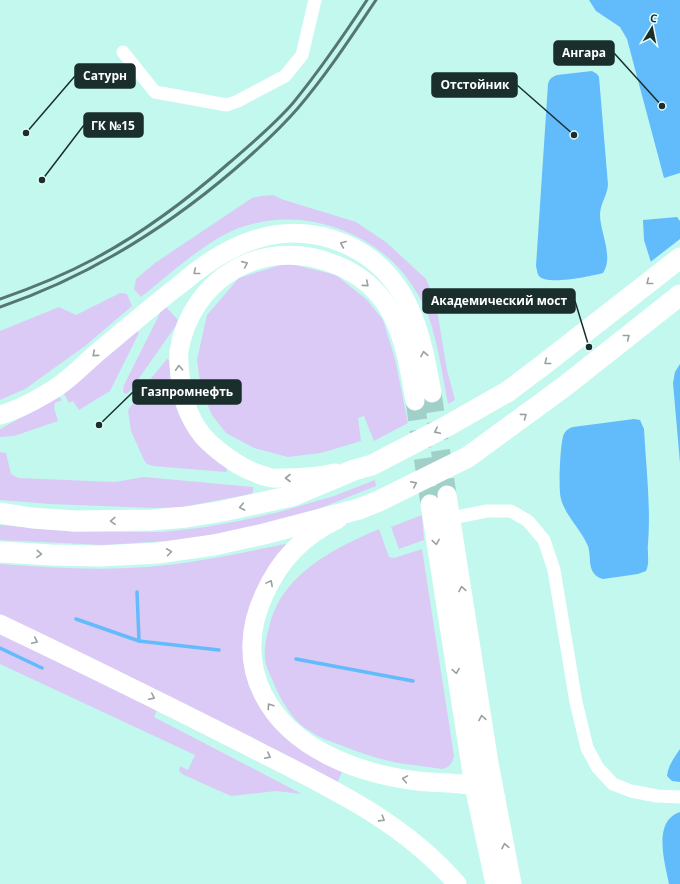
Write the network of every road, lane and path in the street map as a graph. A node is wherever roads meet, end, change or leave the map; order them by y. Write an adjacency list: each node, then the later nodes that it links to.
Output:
1 (315, 0): 2 (street)
2 (123, 52)
3 (680, 258): 6 (main road, one-way to 6)
4 (680, 295): 9 (main road, one-way to 4)
5 (0, 416): 6 (main road, one-way to 5)
6 (363, 467): 10 (main road, one-way to 10)
7 (447, 495): 11 (main road)
8 (430, 504): 14 (main road, one-way to 14)
9 (359, 509): 12 (main road, one-way to 9); 15 (main road, one-way to 9)
10 (0, 513)
11 (451, 518): 17 (street); 18 (main road, one-way to 11)
12 (0, 552)
13 (0, 624): 19 (main road, one-way to 19)
14 (471, 766): 15 (main road); 16 (main road)
15 (429, 782): 16 (main road)
16 (474, 786): 18 (main road); 20 (main road)
17 (680, 797)
18 (496, 798): 21 (main road, one-way to 18)
19 (457, 884)
20 (495, 884)
21 (512, 884)

